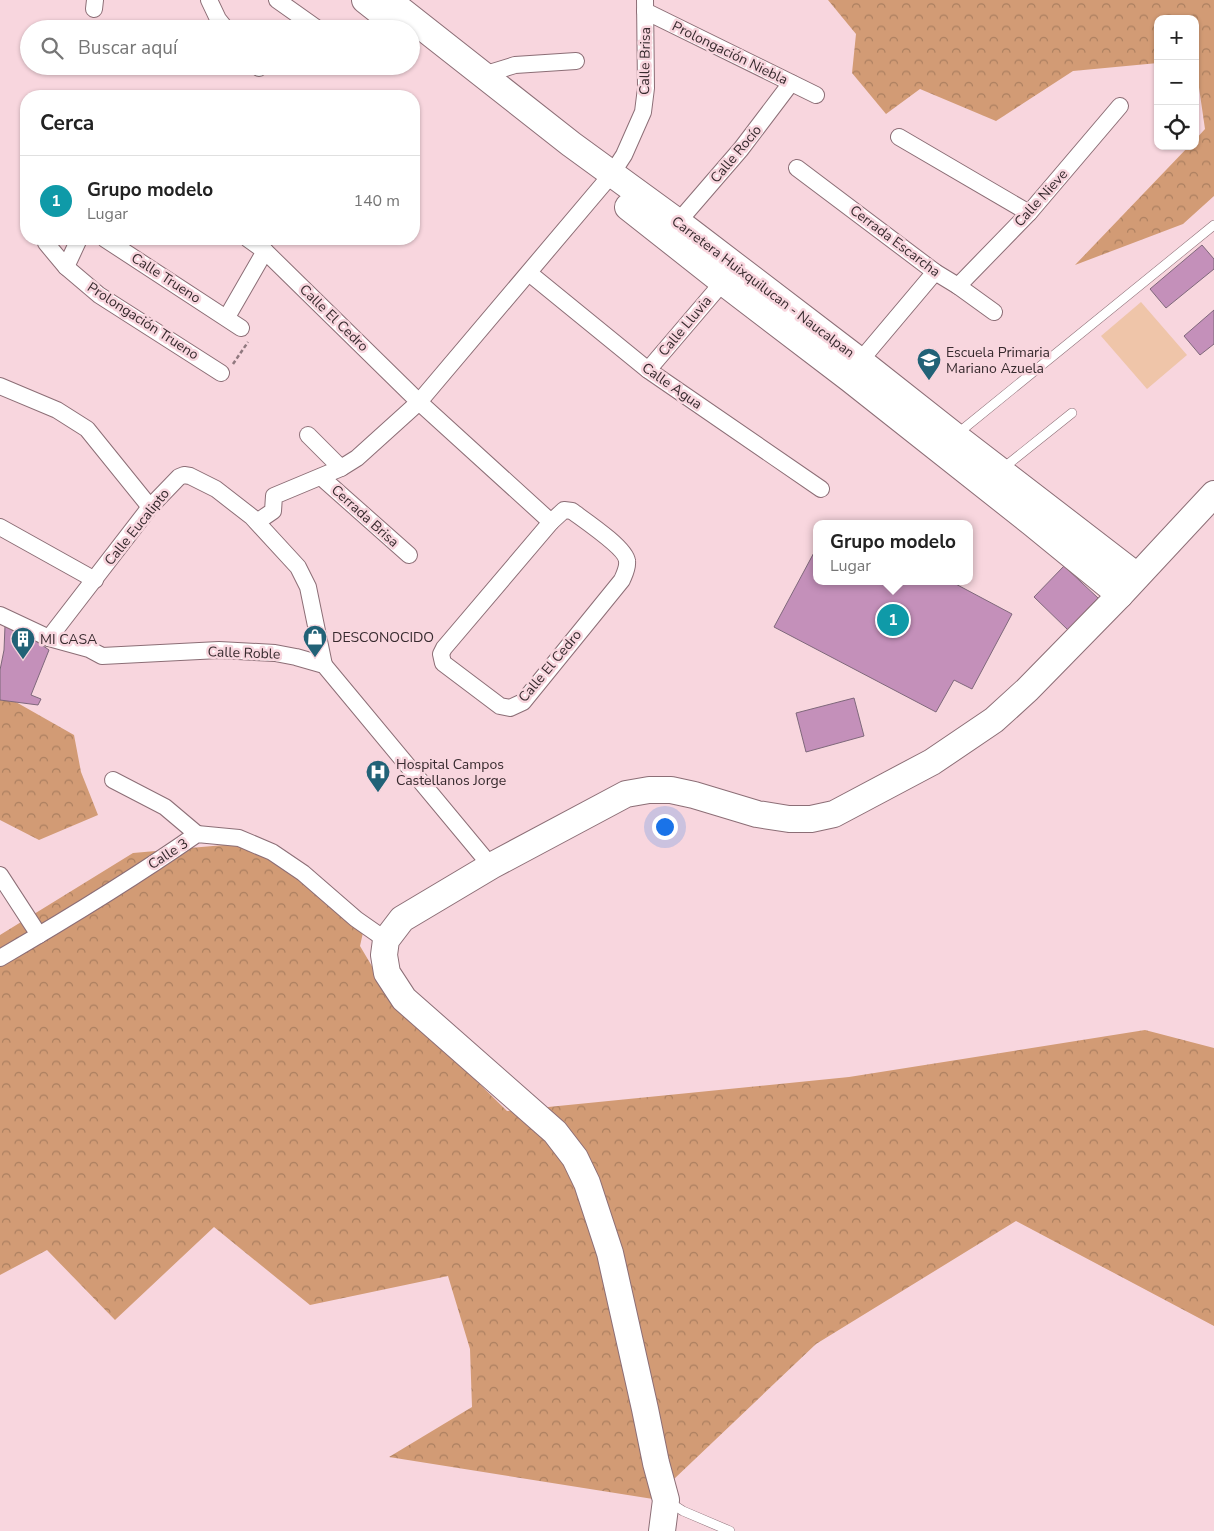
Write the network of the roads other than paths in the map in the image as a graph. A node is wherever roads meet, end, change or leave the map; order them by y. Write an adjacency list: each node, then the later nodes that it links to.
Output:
1 (209, 0): 6 (street)
2 (277, 0): 7 (street)
3 (365, 0): 8 (main road)
4 (388, 0): 9 (main road, Carretera Huixquilucan - Naucalpan)
5 (645, 6): 14 (street, Prolongación Niebla); 19 (street, Calle Brisa)
6 (219, 20)
7 (305, 20)
8 (391, 20)
9 (413, 20)
10 (420, 25): 13 (main road, Carretera Huixquilucan - Naucalpan)
11 (420, 43): 19 (main road, Carretera Huixquilucan - Naucalpan)
12 (576, 61): 13 (street)
13 (483, 75): 19 (main road, Carretera Huixquilucan - Naucalpan)
14 (791, 84): 15 (street, Prolongación Niebla); 21 (street, Calle Rocío)
15 (816, 94)
16 (1120, 106): 20 (street, Calle Nieve)
17 (899, 137): 20 (street)
18 (798, 168): 29 (street, Cerrada Escarcha)
19 (607, 180): 21 (main road, Carretera Huixquilucan - Naucalpan); 30 (street, Calle Brisa); 31 (main road, Carretera Huixquilucan - Naucalpan)
20 (1029, 213): 32 (street, Calle Nieve)
21 (678, 222): 37 (main road, Carretera Huixquilucan - Naucalpan)
22 (1214, 225): 43 (lane)
23 (48, 245): 28 (street, Prolongación Trueno)
24 (76, 245): 28 (street)
25 (114, 245): 34 (street, Calle Trueno)
26 (257, 245): 27 (street, Calle El Cedro)
27 (265, 250): 34 (street); 40 (street, Calle El Cedro)
28 (66, 267): 38 (street, Prolongación Trueno)
29 (935, 272): 32 (street, Cerrada Escarcha); 37 (street)
30 (529, 273): 36 (street, Calle Agua); 40 (street, Calle Brisa)
31 (723, 282): 36 (street, Calle Lluvia); 37 (main road, Carretera Huixquilucan - Naucalpan)
32 (958, 286): 33 (street, Cerrada Escarcha)
33 (994, 312)
34 (227, 317): 35 (street, Calle Trueno)
35 (241, 328)
36 (648, 370): 47 (street, Calle Agua)
37 (855, 370): 43 (main road, Carretera Huixquilucan - Naucalpan); 56 (main road, Carretera Huixquilucan - Naucalpan)
38 (221, 373)
39 (0, 386): 49 (street)
40 (419, 402): 44 (street, Calle Brisa); 51 (street, Calle El Cedro)
41 (1072, 413): 45 (lane)
42 (308, 435): 44 (street)
43 (955, 436): 45 (main road, Carretera Huixquilucan - Naucalpan)
44 (341, 468): 46 (street, Calle Brisa)
45 (1000, 471): 54 (main road, Carretera Huixquilucan - Naucalpan)
46 (321, 477): 50 (street, Calle Brisa); 53 (street, Cerrada Brisa)
47 (821, 488)
48 (1214, 494): 54 (main road)
49 (150, 507): 50 (street, Calle Eucalipto); 55 (street, Calle Eucalipto)
50 (257, 522): 59 (street, Calle Eucalipto)
51 (551, 522): 51 (street, Calle El Cedro)
52 (0, 527): 55 (street)
53 (409, 555)
54 (1137, 576): 56 (main road)
55 (95, 580): 58 (street, Calle Eucalipto)
56 (1120, 595): 62 (main road)
57 (0, 615): 58 (street, Calle Roble)
58 (49, 638): 59 (street, Calle Roble)
59 (324, 665): 62 (street)
60 (113, 780): 61 (street)
61 (197, 834): 64 (street, Calle 3); 65 (street, Calle 3)
62 (491, 866): 65 (main road)
63 (0, 875): 64 (street)
64 (39, 936): 66 (street, Calle 3)
65 (386, 940): 67 (main road)
66 (0, 958)
67 (666, 1500): 68 (main road); 69 (lane)
68 (662, 1531)
69 (730, 1531)

